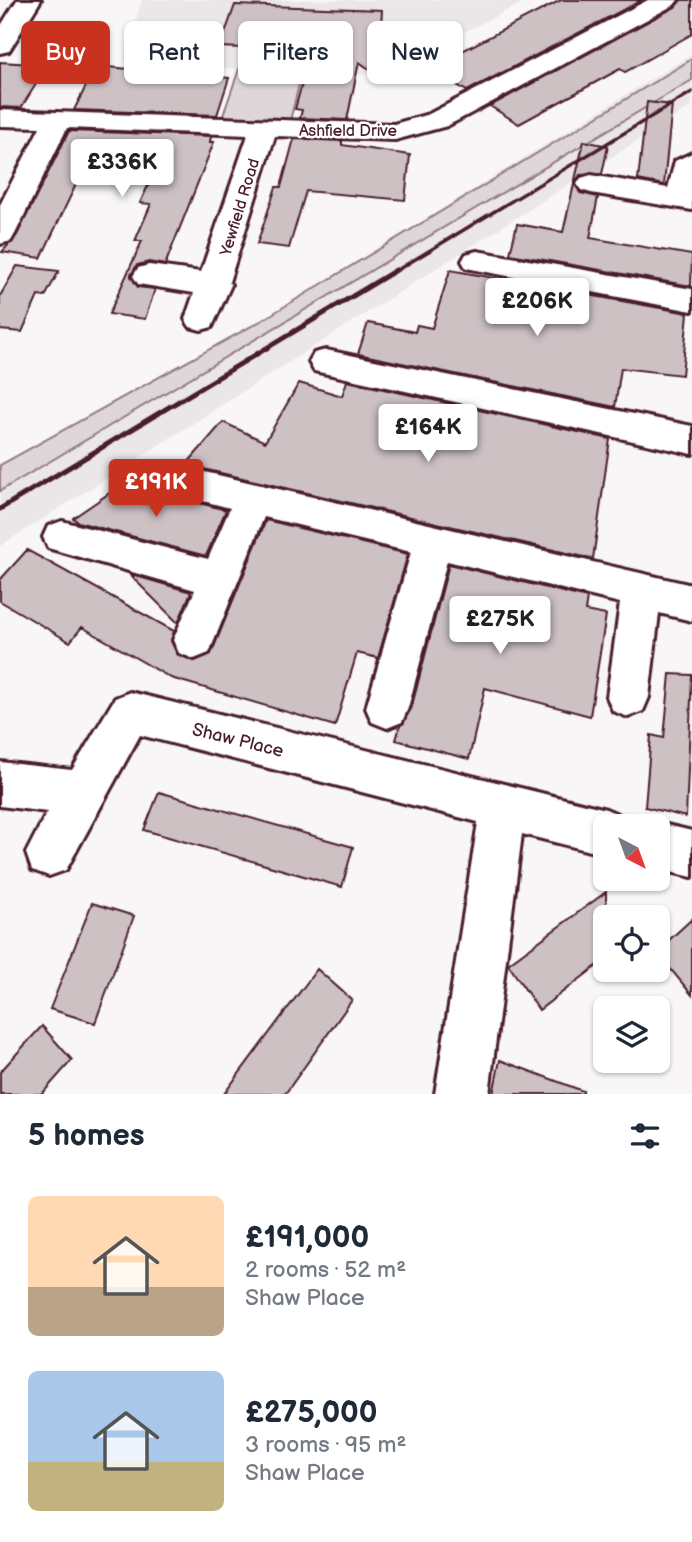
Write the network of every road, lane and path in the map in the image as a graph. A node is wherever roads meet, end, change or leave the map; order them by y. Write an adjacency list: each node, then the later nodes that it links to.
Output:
1 (29, 0): 3 (street)
2 (666, 0): 6 (street, Ashfield Drive)
3 (0, 46)
4 (0, 118): 5 (street, Ashfield Drive)
5 (57, 121): 6 (street, Ashfield Drive); 10 (street)
6 (264, 129): 13 (street, Yewfield Road)
7 (692, 162): 9 (street)
8 (591, 184): 9 (street)
9 (686, 200)
10 (0, 234)
11 (477, 261): 14 (street)
12 (149, 276): 13 (street)
13 (215, 285): 15 (street, Yewfield Road)
14 (692, 300)
15 (201, 319)
16 (326, 362): 17 (street)
17 (692, 440)
18 (166, 478): 19 (street)
19 (253, 499): 21 (street); 22 (street)
20 (62, 537): 22 (street)
21 (433, 542): 23 (street); 27 (street)
22 (219, 579): 25 (street)
23 (641, 592): 24 (street); 26 (street)
24 (692, 603)
25 (194, 640)
26 (628, 697)
27 (387, 708)
28 (0, 783): 29 (street)
29 (82, 794): 30 (street, Shaw Place); 33 (street, Shaw Place)
30 (503, 807): 31 (street, Shaw Place); 35 (street)
31 (593, 829)
32 (670, 849): 34 (street)
33 (49, 853)
34 (692, 854)
35 (461, 1094)

